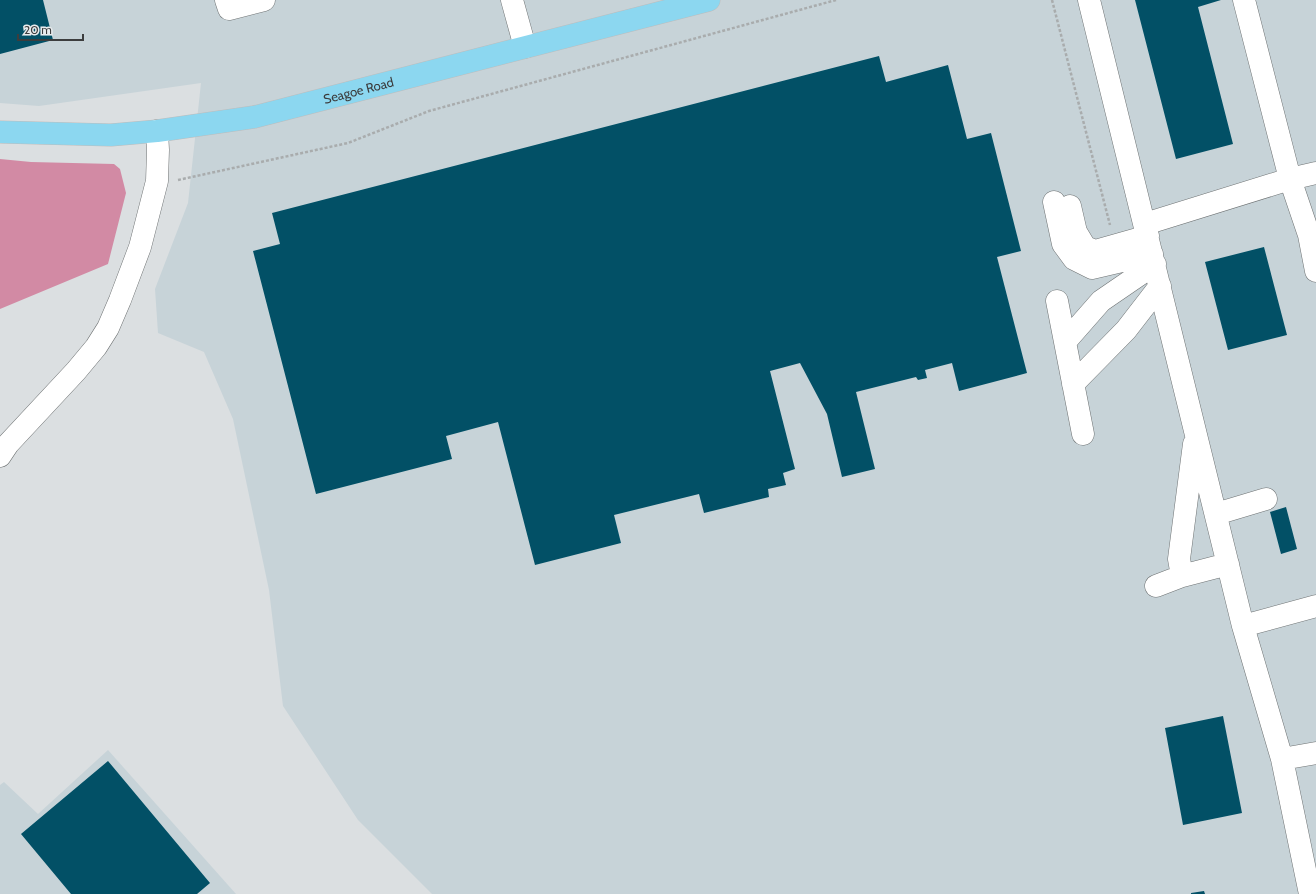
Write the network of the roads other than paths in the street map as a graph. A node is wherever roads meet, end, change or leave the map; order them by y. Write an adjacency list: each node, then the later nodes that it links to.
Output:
1 (226, 0): 2 (street)
2 (264, 0)
3 (512, 0): 7 (street)
4 (709, 0): 7 (main road, Seagoe Road)
5 (1089, 0): 12 (street)
6 (1244, 0): 11 (street)
7 (525, 47): 8 (main road, Seagoe Road)
8 (156, 131): 9 (main road, Seagoe Road); 20 (street)
9 (0, 132)
10 (1316, 172): 11 (street)
11 (1290, 179): 12 (street); 13 (street)
12 (1150, 245): 12 (street); 14 (street); 16 (street)
13 (1316, 271)
14 (1160, 286): 17 (street); 18 (street)
15 (1057, 301): 16 (street)
16 (1065, 342): 17 (street)
17 (1073, 384): 19 (street)
18 (1196, 432): 22 (street); 24 (street)
19 (1083, 434)
20 (0, 456)
21 (1266, 499): 22 (street)
22 (1216, 514): 23 (street)
23 (1228, 564): 24 (street); 27 (street)
24 (1182, 576): 25 (street)
25 (1156, 586)
26 (1316, 606): 27 (street)
27 (1243, 626): 29 (street)
28 (1316, 753): 29 (street)
29 (1282, 759): 30 (street)
30 (1310, 894)

